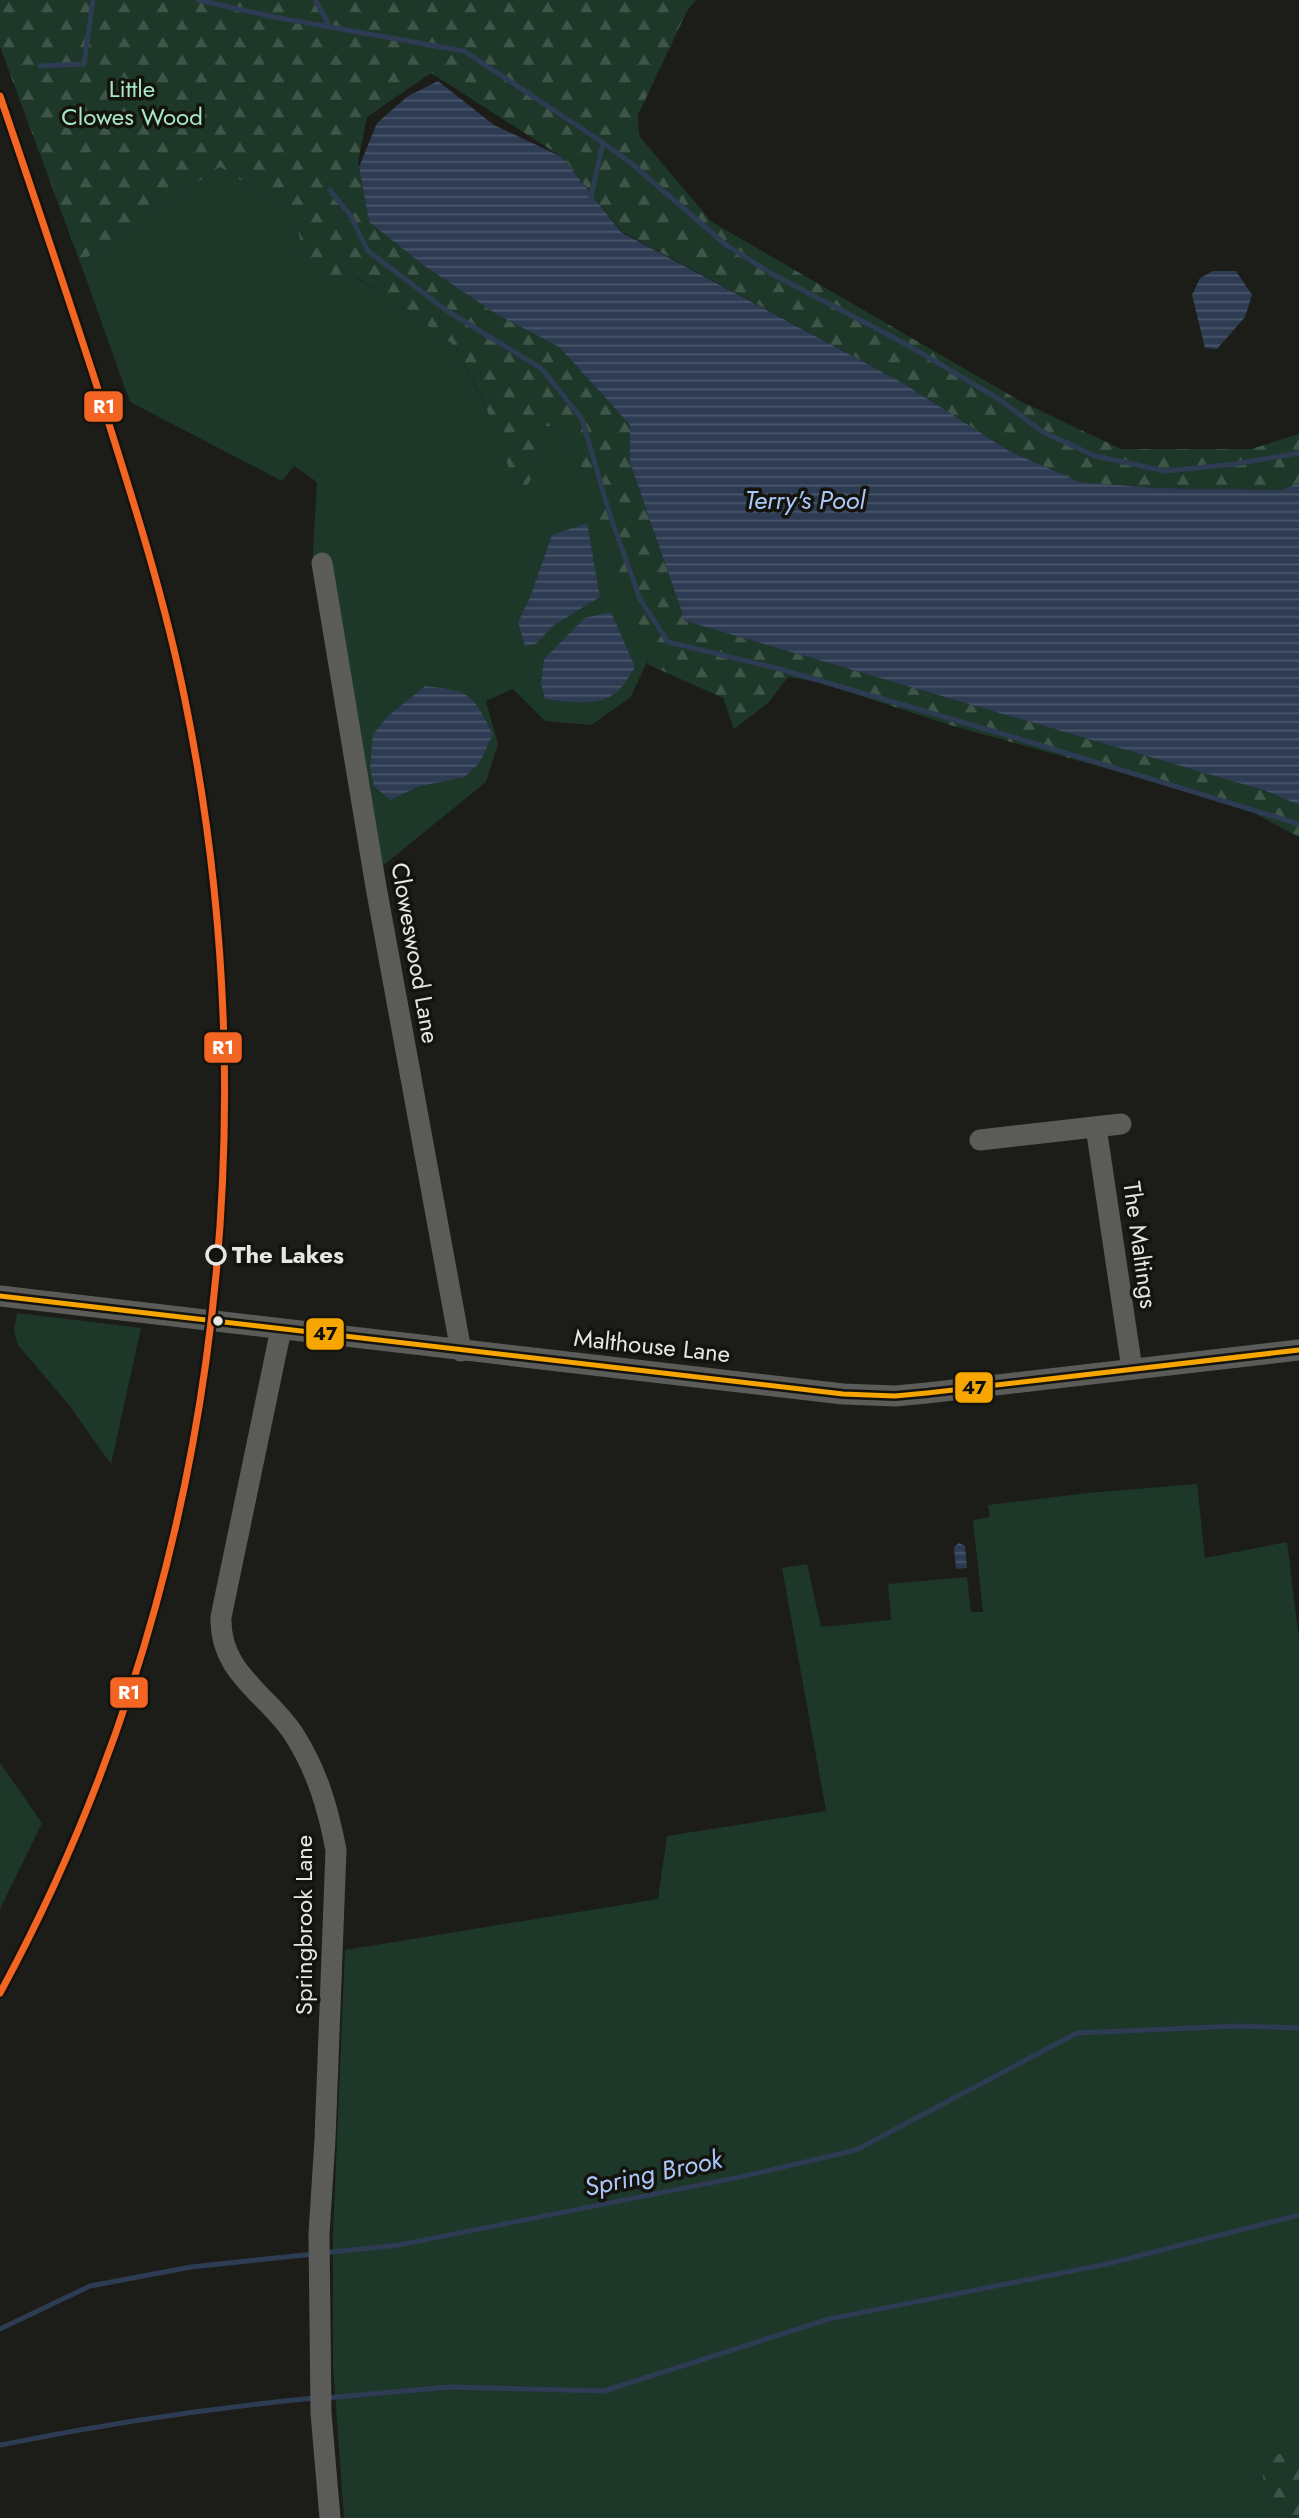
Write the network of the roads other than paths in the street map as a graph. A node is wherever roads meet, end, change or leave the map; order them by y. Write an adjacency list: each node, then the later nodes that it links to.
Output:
1 (322, 563): 8 (street, Cloweswood Lane)
2 (1121, 1124): 3 (street)
3 (1096, 1127): 4 (street); 9 (street, The Maltings)
4 (980, 1140)
5 (0, 1296): 6 (street, Malthouse Lane)
6 (281, 1329): 8 (street, Malthouse Lane); 10 (street, Springbrook Lane)
7 (1299, 1350): 9 (street, Malthouse Lane)
8 (461, 1351): 9 (street, Malthouse Lane)
9 (1132, 1369)
10 (330, 2518)

